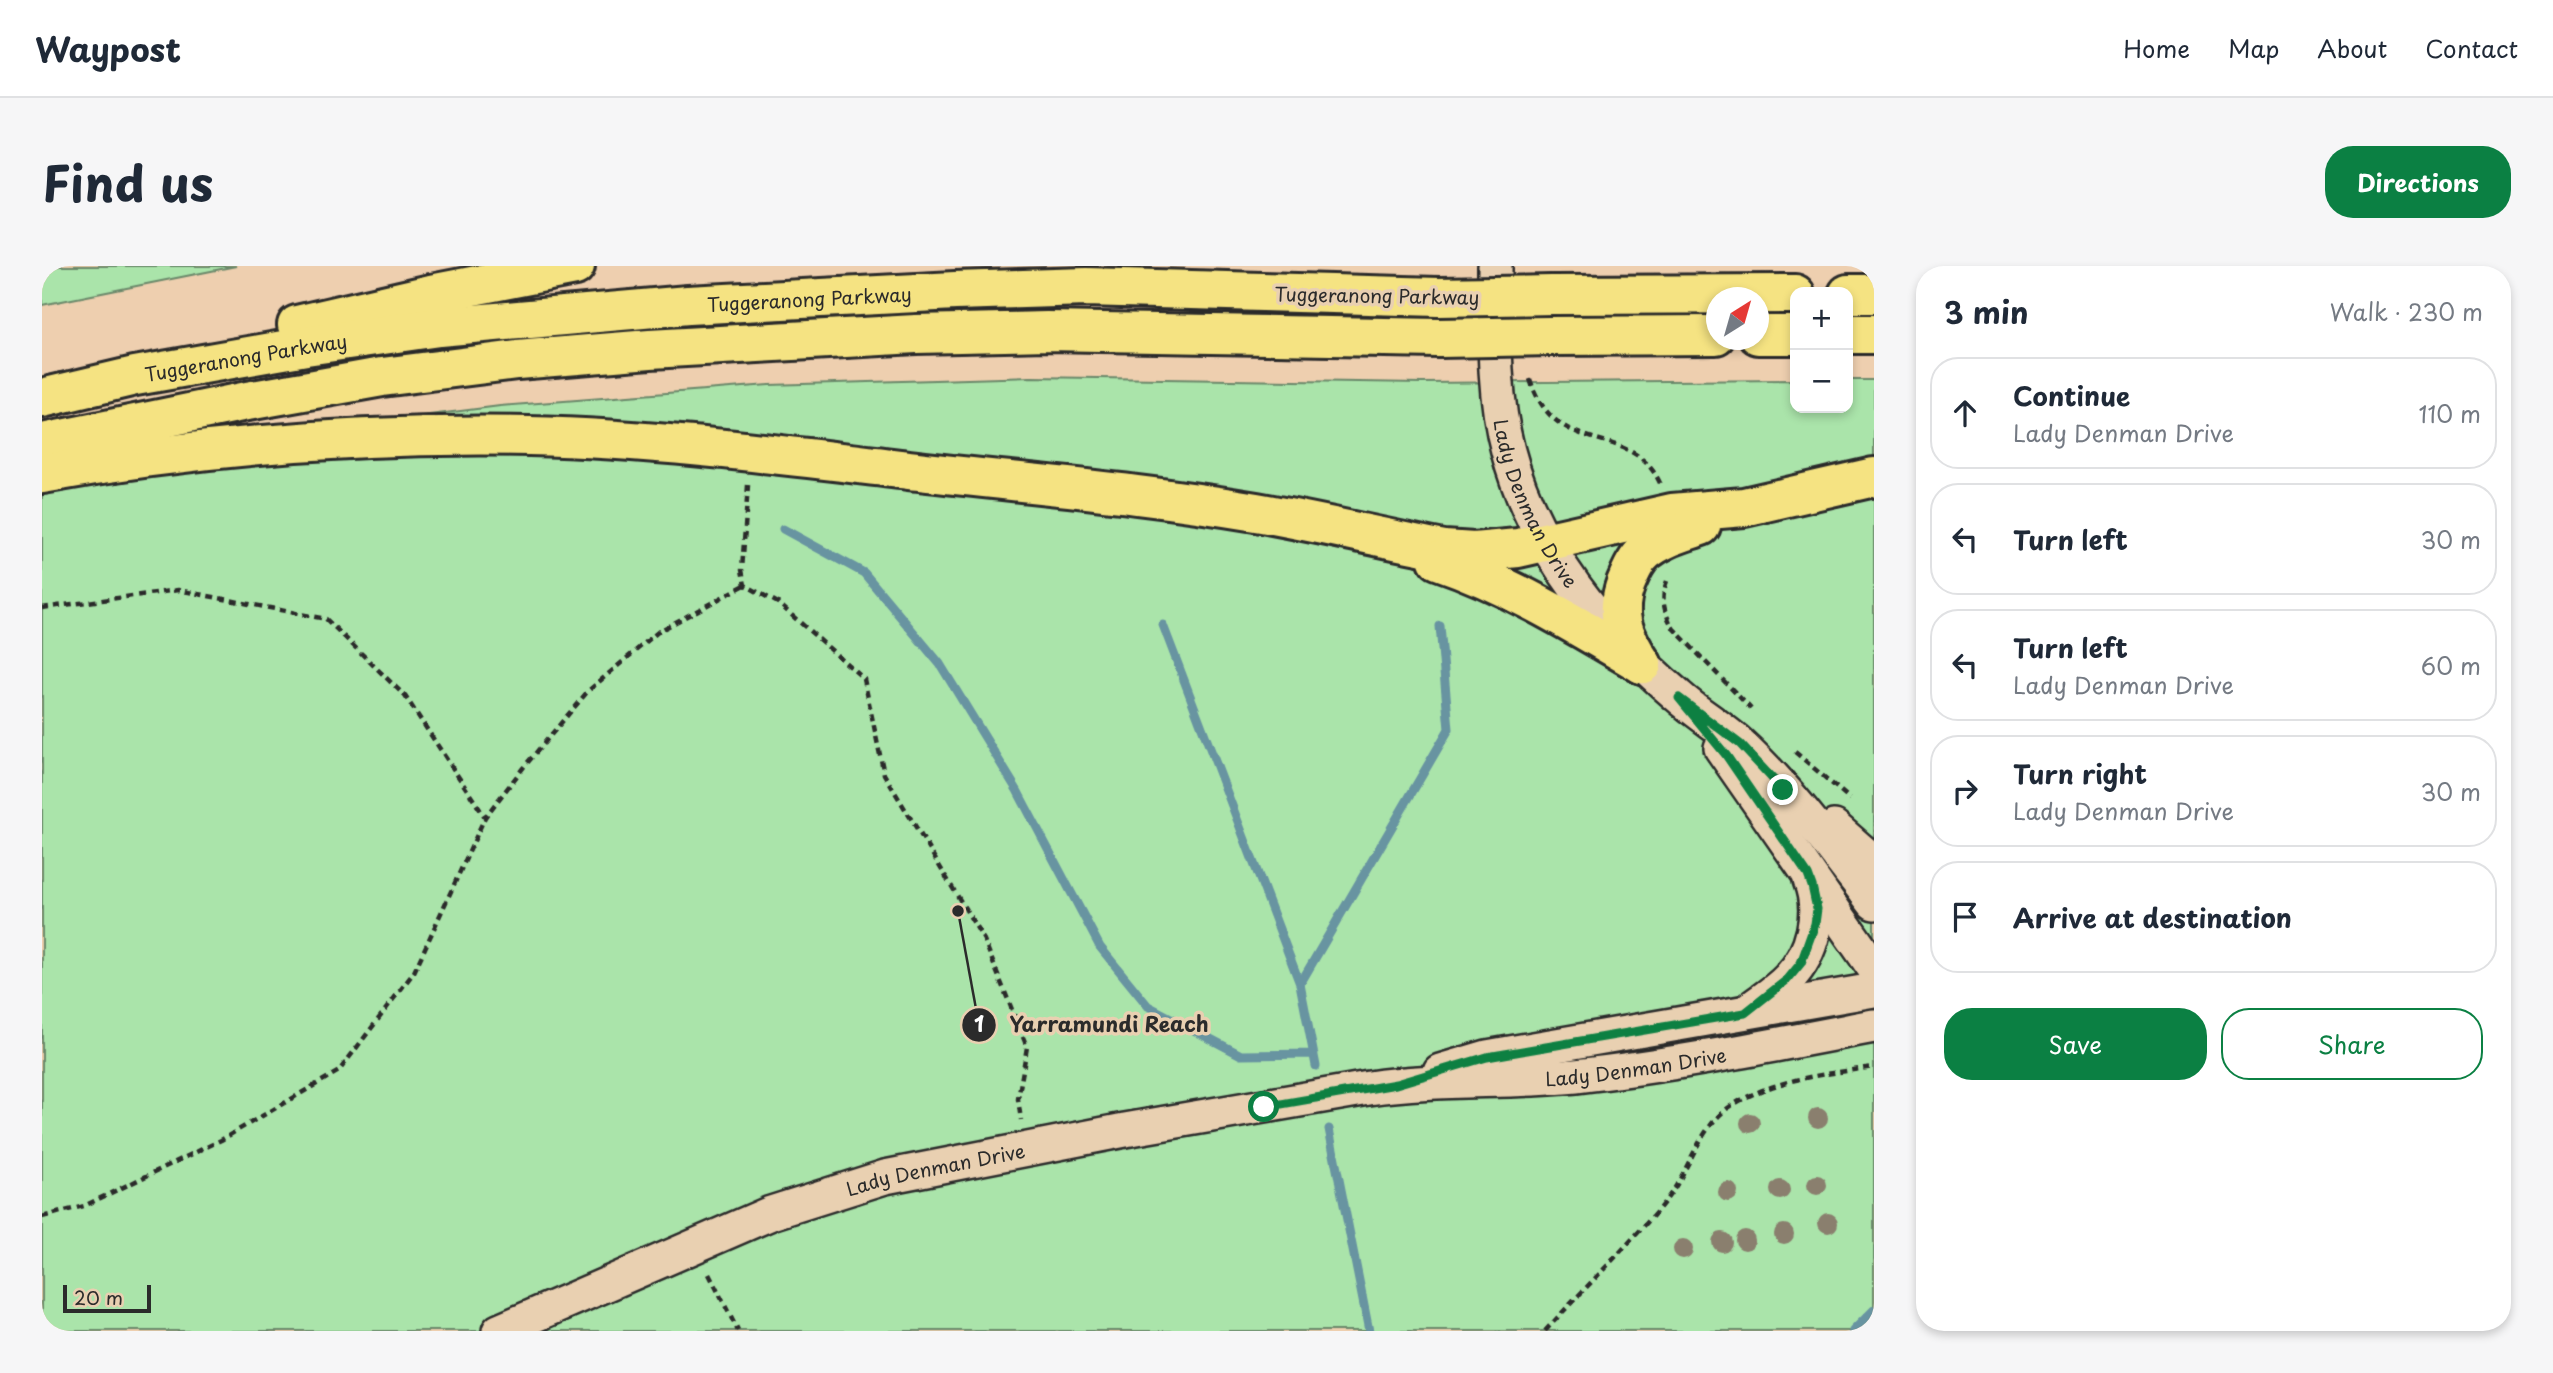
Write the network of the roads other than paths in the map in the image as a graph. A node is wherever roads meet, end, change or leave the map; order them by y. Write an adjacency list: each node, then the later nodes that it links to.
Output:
1 (575, 266): 11 (highway)
2 (1495, 266): 18 (street, Lady Denman Drive)
3 (1874, 293): 5 (highway)
4 (1790, 294): 11 (highway, Tuggeranong Parkway, bridge)
5 (1853, 294)
6 (1853, 334): 7 (highway)
7 (1874, 334)
8 (1706, 335): 13 (highway, Tuggeranong Parkway, bridge)
9 (1769, 335): 10 (highway)
10 (1790, 335)
11 (135, 376): 12 (highway, Tuggeranong Parkway)
12 (42, 398)
13 (42, 443)
14 (42, 474): 17 (highway)
15 (1874, 477): 16 (highway)
16 (1744, 507): 18 (highway); 19 (highway)
17 (1358, 533): 18 (highway); 19 (highway)
18 (1547, 542): 19 (street, Lady Denman Drive)
19 (1642, 664): 20 (street, Lady Denman Drive)
20 (1679, 698): 21 (street, Lady Denman Drive); 23 (street, Lady Denman Drive)
21 (1740, 744): 22 (street); 24 (street, Lady Denman Drive)
22 (1874, 862)
23 (1808, 875): 25 (street, Lady Denman Drive); 27 (street)
24 (1874, 903)
25 (1874, 968)
26 (1874, 990): 27 (street, Lady Denman Drive)
27 (1745, 1013): 29 (street, Lady Denman Drive)
28 (1874, 1026): 29 (street, Lady Denman Drive)
29 (1396, 1084): 30 (street, Lady Denman Drive)
30 (499, 1331)

